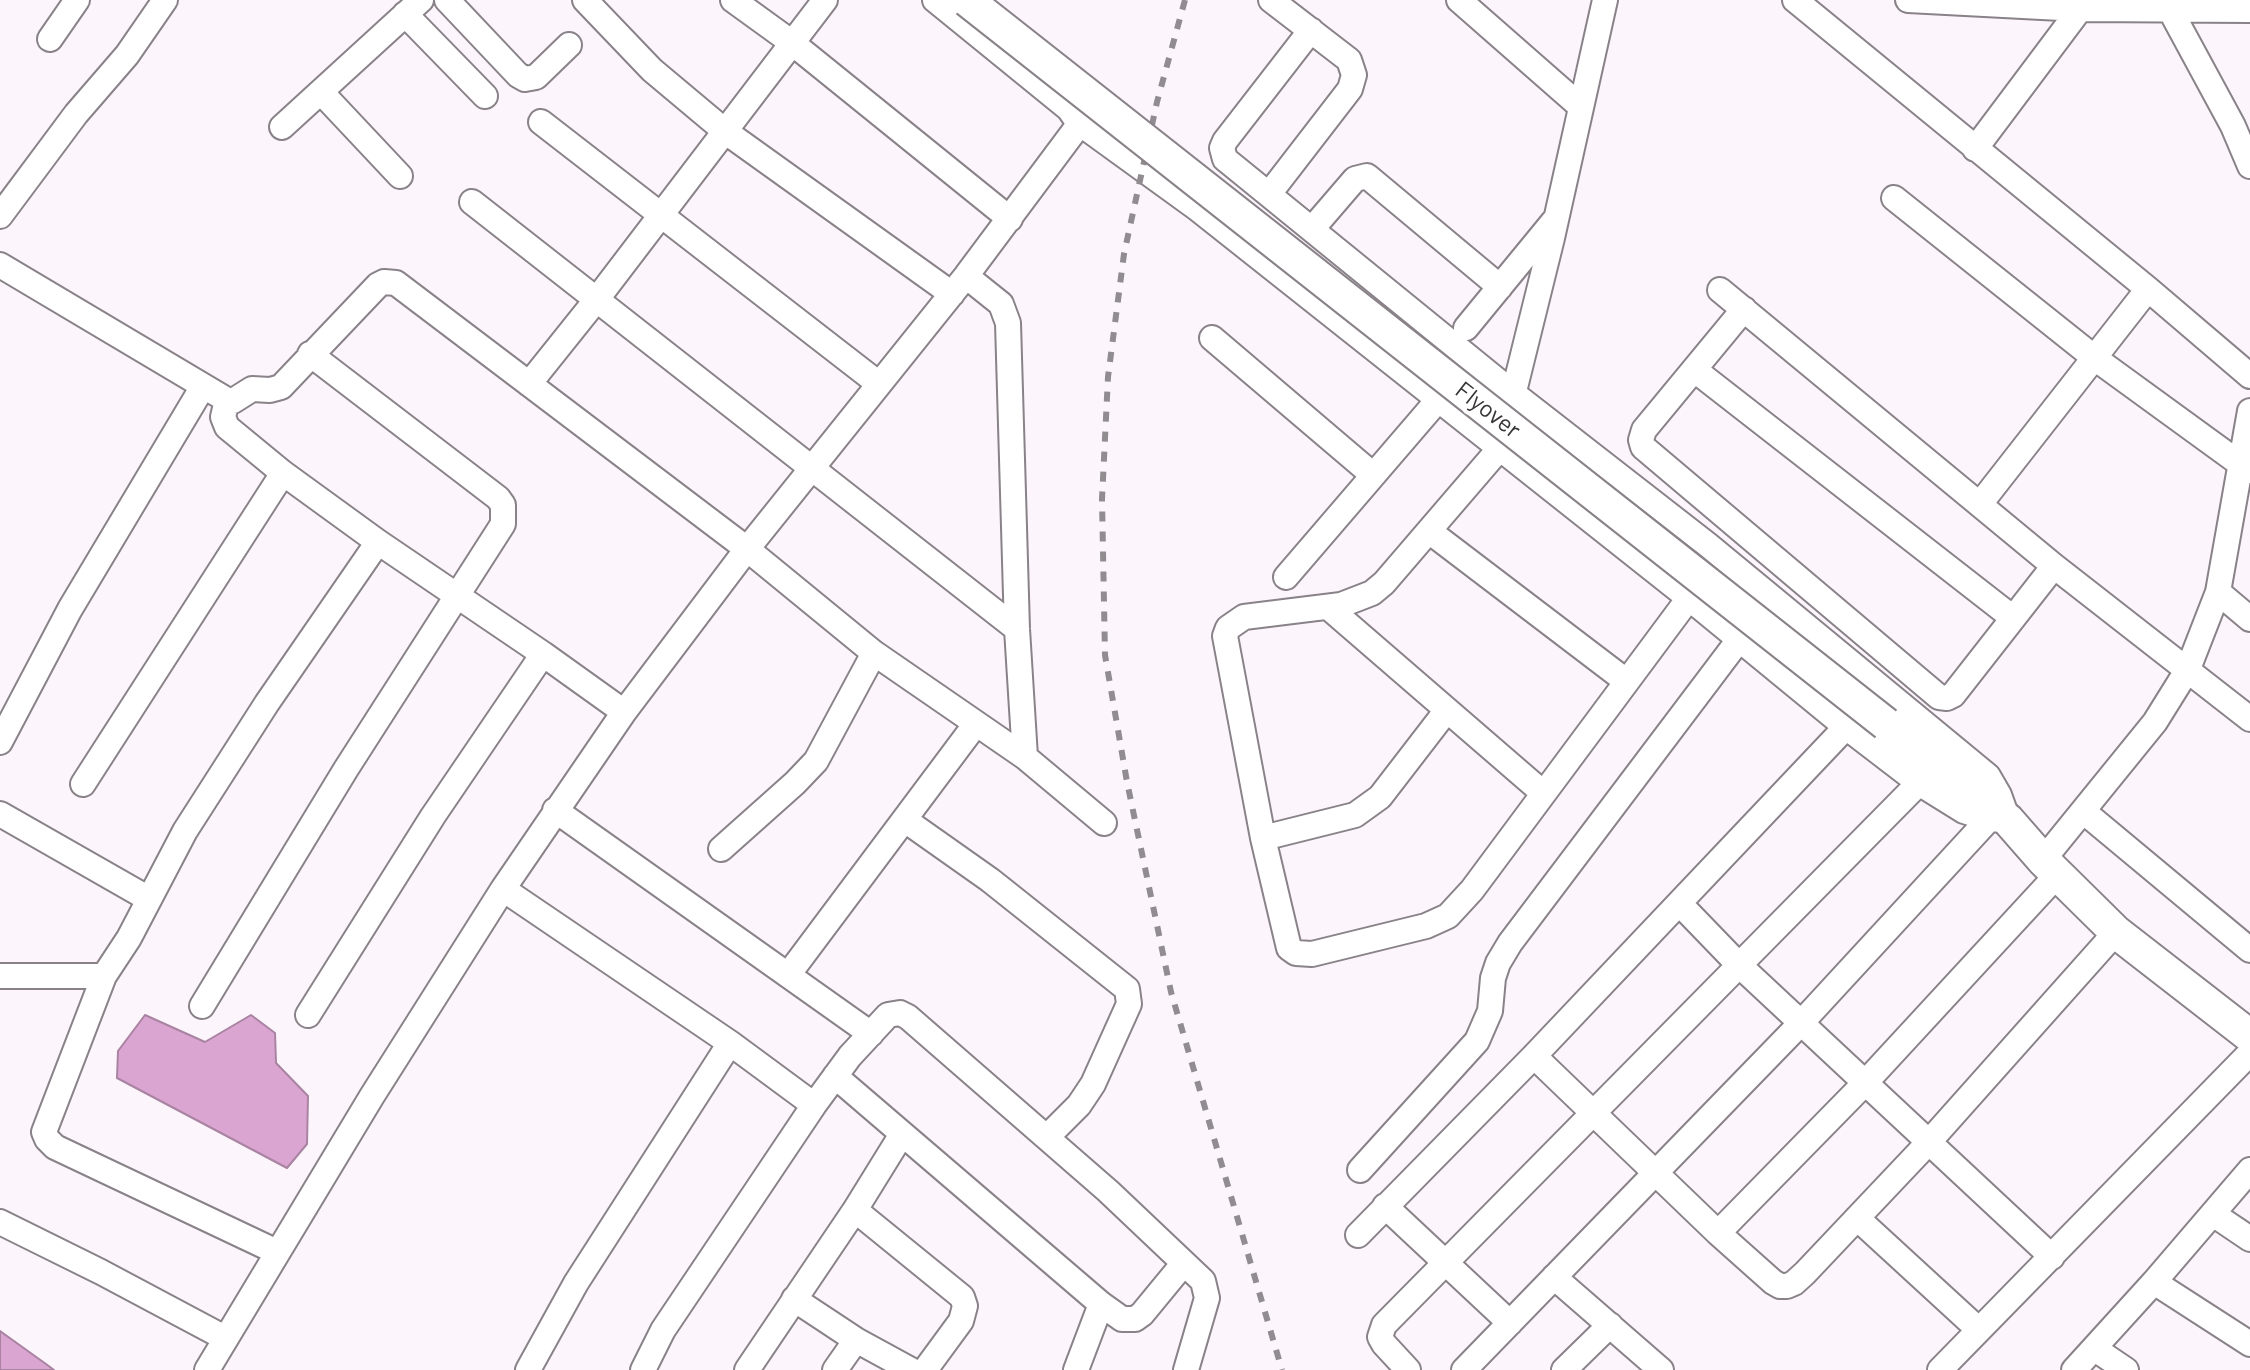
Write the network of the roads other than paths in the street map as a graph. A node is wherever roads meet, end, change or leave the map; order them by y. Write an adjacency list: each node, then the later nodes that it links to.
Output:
1 (77, 0): 18 (street)
2 (165, 0): 34 (street)
3 (447, 0): 20 (street)
4 (585, 0): 27 (street)
5 (733, 0): 19 (street)
6 (825, 0): 19 (street)
7 (1459, 0): 23 (street)
8 (1605, 0): 23 (street)
9 (1795, 0): 28 (street)
10 (1908, 0): 15 (street)
11 (952, 2): 25 (street); 96 (main road, Flyover, bridge)
12 (2173, 4): 15 (street); 16 (street); 29 (street)
13 (1287, 5): 17 (street)
14 (413, 7): 21 (street); 22 (street)
15 (2080, 9): 28 (street)
16 (2250, 10)
17 (1311, 30): 31 (street); 31 (street)
18 (50, 39)
19 (791, 42): 27 (street); 37 (street)
20 (569, 45)
21 (321, 92): 26 (street); 30 (street)
22 (485, 96)
23 (1581, 107): 36 (street)
24 (541, 122): 35 (street)
25 (1078, 122): 37 (street); 57 (street)
26 (282, 127)
27 (726, 132): 35 (street); 40 (street)
28 (1975, 149): 42 (street)
29 (2250, 166)
30 (400, 176)
31 (1269, 194): 38 (street)
32 (1894, 198): 49 (street)
33 (472, 202): 44 (street)
34 (0, 216)
35 (662, 216): 44 (street); 53 (street)
36 (1557, 218): 41 (street); 55 (street)
37 (1010, 219): 40 (street)
38 (1312, 229): 41 (street); 55 (street)
39 (0, 265): 54 (street)
40 (959, 285): 53 (street); 76 (street)
41 (1500, 287): 46 (street)
42 (2148, 289): 49 (street); 51 (street)
43 (1720, 290): 45 (street)
44 (597, 299): 52 (street); 61 (street)
45 (1744, 309): 50 (street); 64 (street)
46 (1466, 328)
47 (1212, 338): 63 (street)
48 (310, 354): 52 (street); 56 (street); 71 (street)
49 (2096, 359): 60 (street); 64 (street)
50 (1696, 371): 74 (street); 74 (street)
51 (2250, 376)
52 (529, 384): 67 (street)
53 (879, 384): 61 (street)
54 (202, 388): 56 (street); 87 (street)
55 (1514, 394): 59 (street); 96 (street)
56 (227, 400): 62 (street)
57 (1438, 400): 59 (street); 63 (street)
58 (2250, 411): 60 (street)
59 (1500, 448): 65 (street); 72 (street)
60 (2245, 467): 70 (street)
61 (811, 468): 67 (street); 76 (street)
62 (283, 473): 66 (street); 90 (street)
63 (1373, 475): 69 (street)
64 (1980, 504): 68 (street)
65 (1429, 531): 73 (street); 81 (street)
66 (378, 542): 71 (street); 102 (street)
67 (747, 549): 78 (street); 83 (street)
68 (2054, 566): 74 (street); 80 (street)
69 (1286, 577)
70 (2218, 592): 75 (street); 80 (street)
71 (458, 597): 79 (street); 110 (street)
72 (1689, 598): 77 (street); 81 (street)
73 (1328, 607): 82 (street); 98 (street)
74 (2013, 618)
75 (2250, 619)
76 (1017, 629): 88 (street)
77 (1738, 641): 86 (street); 125 (street)
78 (874, 653): 85 (street); 99 (street)
79 (543, 654): 83 (street); 111 (street)
80 (2188, 669): 84 (street); 93 (street)
81 (1626, 681): 91 (street)
82 (1447, 710): 91 (street); 98 (street)
83 (624, 712): 92 (street)
84 (2250, 719)
85 (975, 725): 88 (street); 95 (street)
86 (1846, 727): 89 (street); 103 (street)
87 (0, 742)
88 (1025, 757): 97 (street)
89 (1919, 783): 96 (street); 106 (street)
90 (83, 784)
91 (1542, 792): 98 (street)
92 (555, 810): 101 (street); 107 (street)
93 (2083, 811): 100 (street); 105 (street)
94 (0, 814): 102 (street)
95 (905, 820): 107 (street); 123 (street)
96 (1998, 820): 100 (main road, Flyover); 112 (street)
97 (1104, 823)
98 (1263, 838)
99 (721, 849)
100 (2050, 867): 104 (main road, Flyover); 119 (street)
101 (503, 889): 115 (street); 136 (street)
102 (149, 899): 109 (street)
103 (1680, 904): 106 (street); 117 (street)
104 (2116, 932): 114 (main road, Flyover); 124 (street)
105 (2250, 950)
106 (1738, 964): 112 (street); 121 (street)
107 (788, 975): 113 (street)
108 (0, 976): 109 (street)
109 (104, 976): 136 (street)
110 (202, 1006)
111 (308, 1015)
112 (1801, 1023): 119 (street); 127 (street)
113 (871, 1034): 118 (street); 123 (street)
114 (2250, 1036)
115 (730, 1043): 120 (street); 152 (street)
116 (2250, 1053): 137 (street)
117 (1534, 1056): 121 (street); 128 (street)
118 (835, 1076): 120 (street); 122 (street)
119 (1865, 1083): 124 (street); 133 (street)
120 (814, 1105): 153 (street)
121 (1595, 1113): 127 (street); 139 (street)
122 (902, 1134): 129 (street); 143 (street)
123 (1047, 1137): 138 (street)
124 (1928, 1143): 131 (street); 137 (street)
125 (1360, 1170)
126 (2250, 1170): 130 (street)
127 (1655, 1173): 133 (street); 140 (street)
128 (1385, 1206): 134 (street); 139 (street)
129 (855, 1210): 142 (street); 157 (street)
130 (2213, 1214): 135 (street); 141 (street)
131 (1857, 1218): 133 (street); 146 (street)
132 (0, 1222): 147 (street)
133 (1718, 1233)
134 (1358, 1235)
135 (2250, 1239)
136 (277, 1252): 147 (street)
137 (2052, 1257): 146 (street)
138 (1184, 1263): 143 (street); 159 (street)
139 (1446, 1263): 144 (street); 160 (street)
140 (1554, 1277): 144 (street); 145 (street)
141 (2154, 1282): 149 (street); 150 (street)
142 (794, 1299): 148 (street); 154 (street)
143 (1101, 1304): 158 (street)
144 (1510, 1323): 161 (street)
145 (1610, 1325): 162 (street); 163 (street)
146 (1979, 1330): 164 (street)
147 (225, 1338): 151 (street)
148 (856, 1340): 155 (street); 156 (street)
149 (2250, 1344)
150 (2095, 1349): 165 (street); 166 (street)
151 (207, 1370)
152 (528, 1370)
153 (643, 1370)
154 (747, 1370)
155 (835, 1370)
156 (911, 1370)
157 (925, 1370)
158 (1076, 1370)
159 (1186, 1370)
160 (1408, 1370)
161 (1464, 1370)
162 (1564, 1370)
163 (1661, 1370)
164 (1940, 1370)
165 (2074, 1370)
166 (2126, 1370)

